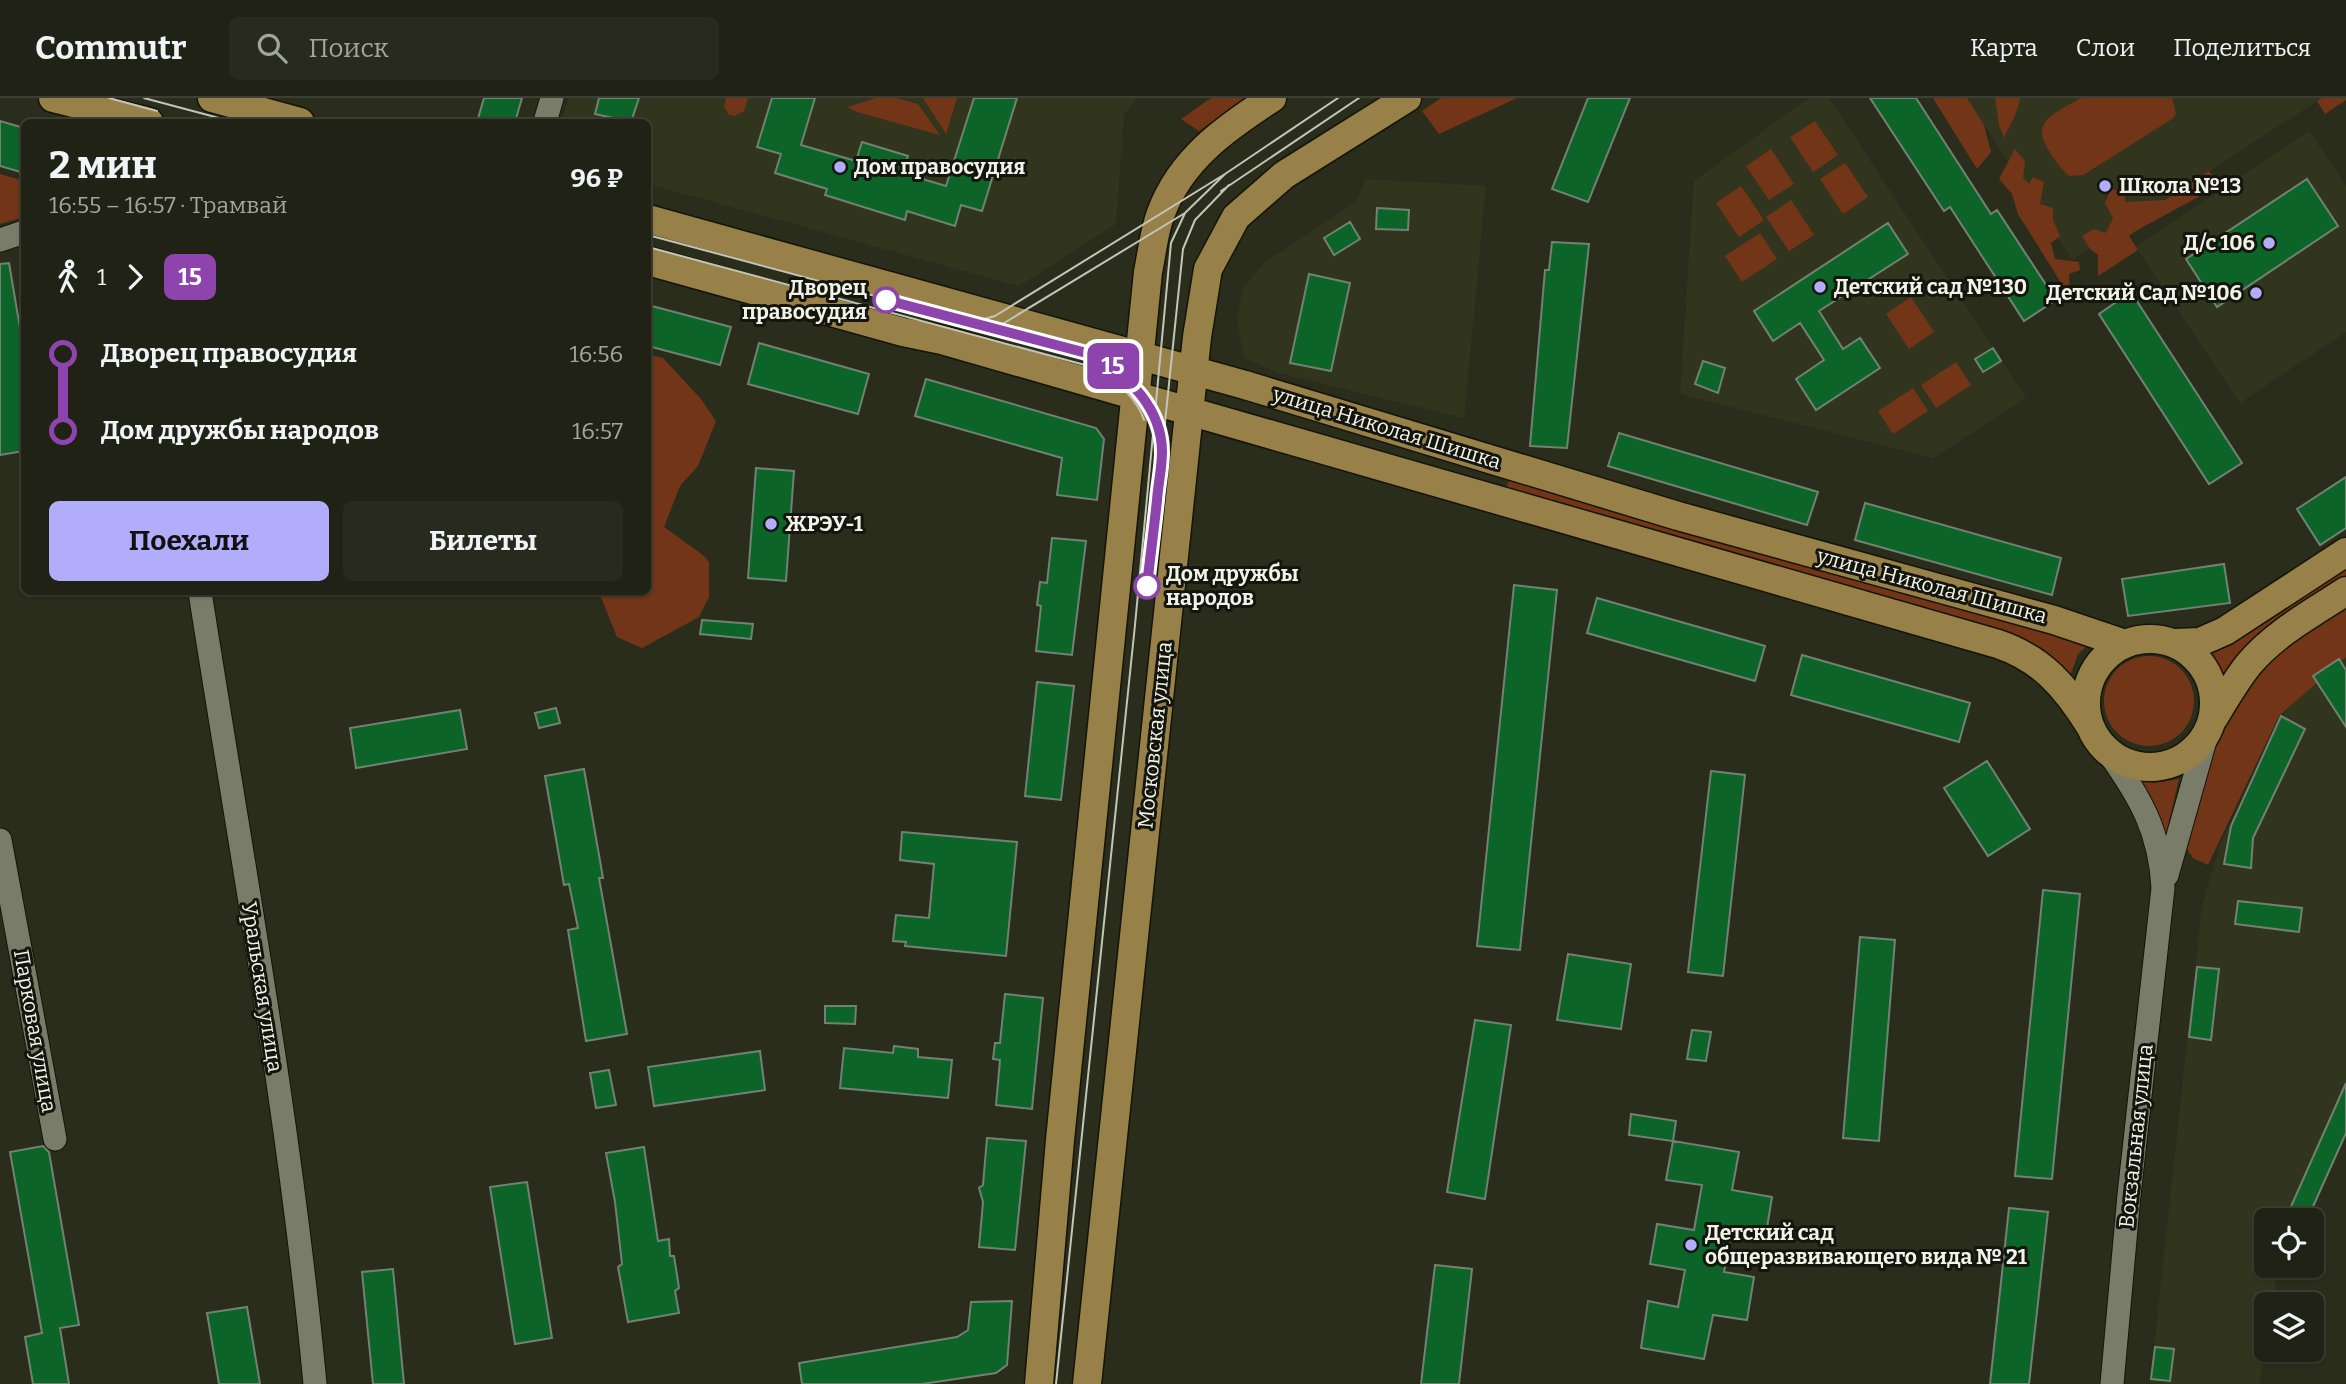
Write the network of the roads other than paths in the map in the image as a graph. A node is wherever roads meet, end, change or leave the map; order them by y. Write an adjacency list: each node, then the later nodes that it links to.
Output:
1 (53, 98): 6 (main road)
2 (212, 98): 7 (main road)
3 (552, 98): 8 (street)
4 (1272, 98): 13 (main road)
5 (1407, 98): 14 (main road, Московская улица)
6 (130, 115)
7 (289, 119)
8 (546, 119)
9 (651, 220): 13 (main road, улица Николая Шишка)
10 (21, 233): 11 (street)
11 (0, 240)
12 (651, 262): 15 (main road, улица Николая Шишка)
13 (1140, 355): 14 (main road, улица Николая Шишка); 15 (main road)
14 (1194, 370): 16 (main road, Московская улица); 20 (main road, улица Николая Шишка)
15 (1136, 395): 16 (main road, улица Николая Шишка); 29 (main road)
16 (1189, 410): 22 (main road, улица Николая Шишка); 30 (main road, Московская улица)
17 (2346, 552): 21 (main road)
18 (2346, 591): 23 (main road, Вокзальная улица)
19 (200, 595): 28 (street, Уральская улица)
20 (2125, 643): 21 (main road); 22 (main road)
21 (2174, 643): 23 (main road)
22 (2090, 726): 24 (main road)
23 (2209, 728): 24 (main road); 26 (street, Вокзальная улица)
24 (2108, 752): 26 (street, Вокзальная улица)
25 (0, 840): 27 (street, Парковая улица)
26 (2162, 888): 31 (street, Вокзальная улица)
27 (55, 1139)
28 (314, 1384)
29 (1039, 1384)
30 (1087, 1384)
31 (2112, 1384)

